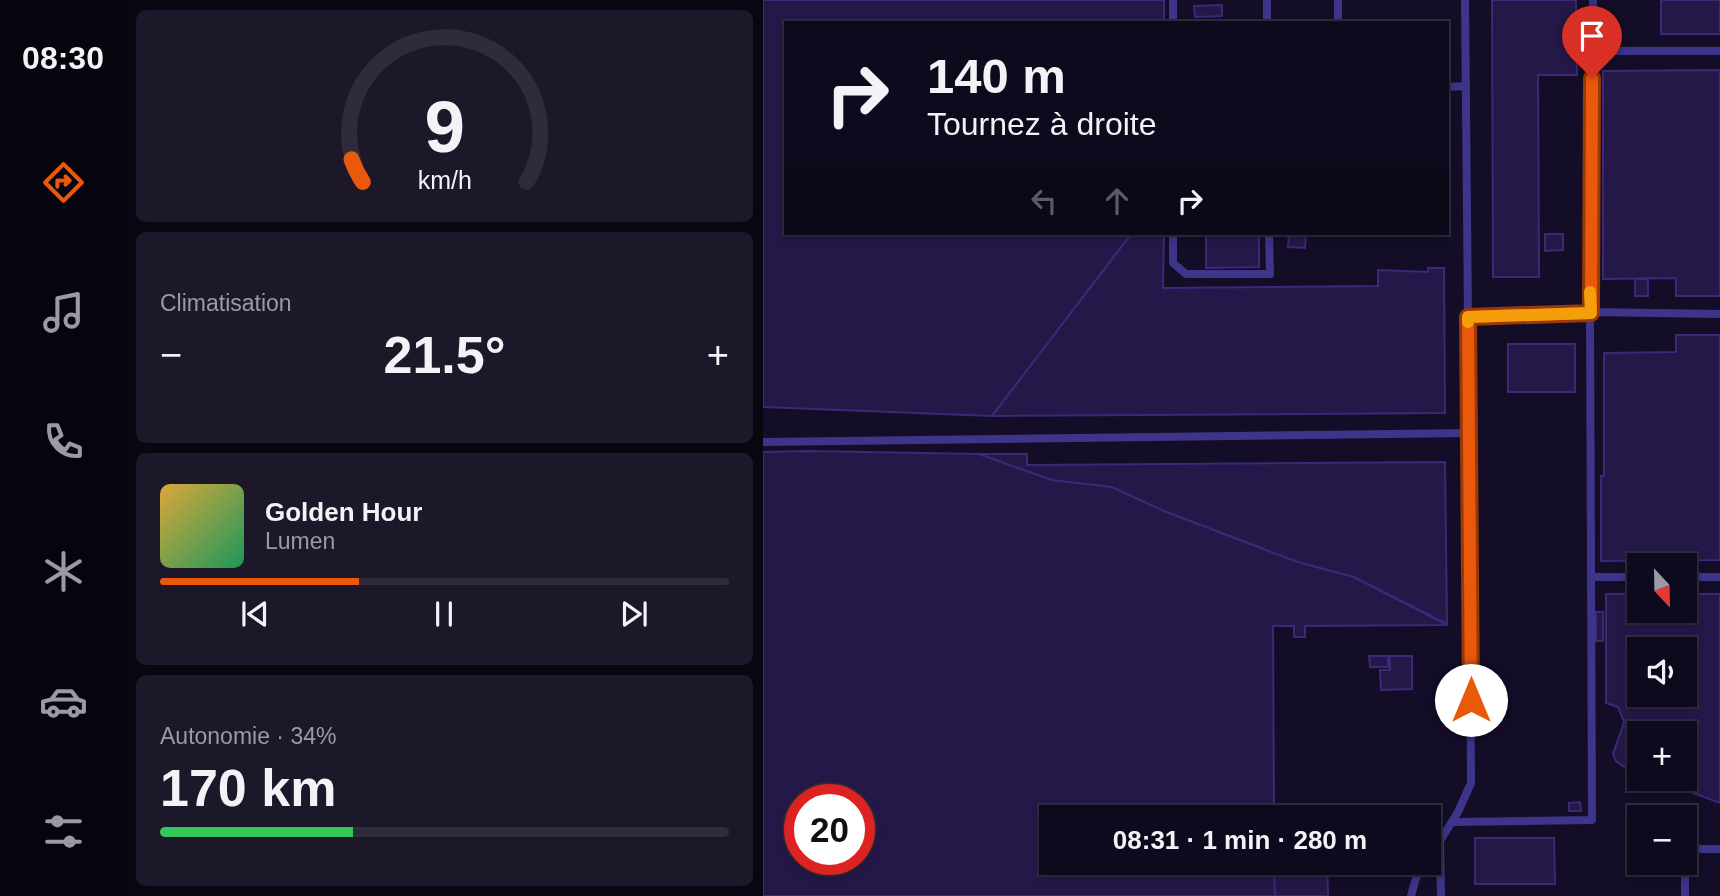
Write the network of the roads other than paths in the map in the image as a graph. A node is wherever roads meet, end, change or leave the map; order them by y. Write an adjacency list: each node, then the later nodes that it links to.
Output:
1 (1173, 0): 6 (lane)
2 (1267, 0): 7 (lane)
3 (1338, 0): 8 (lane)
4 (1465, 0): 11 (lane)
5 (1593, 0): 9 (lane)
6 (1173, 21)
7 (1266, 21)
8 (1338, 21)
9 (1593, 51): 10 (lane); 15 (lane)
10 (1720, 51)
11 (1466, 86): 12 (lane); 17 (lane)
12 (1449, 87)
13 (1173, 235): 14 (lane)
14 (1269, 235)
15 (1591, 313): 16 (lane); 17 (lane); 20 (lane)
16 (1720, 314)
17 (1468, 317): 18 (lane)
18 (1469, 433): 19 (lane); 24 (lane)
19 (763, 442)
20 (1591, 577): 21 (lane); 24 (lane)
21 (1627, 577)
22 (1697, 577): 23 (lane)
23 (1720, 577)
24 (1452, 822): 25 (lane)
25 (1441, 839)
26 (1697, 849): 27 (lane)
27 (1720, 849)
28 (1418, 875): 31 (lane)
29 (1441, 875): 32 (lane)
30 (1685, 875): 33 (lane)
31 (1411, 896)
32 (1441, 896)
33 (1685, 896)

